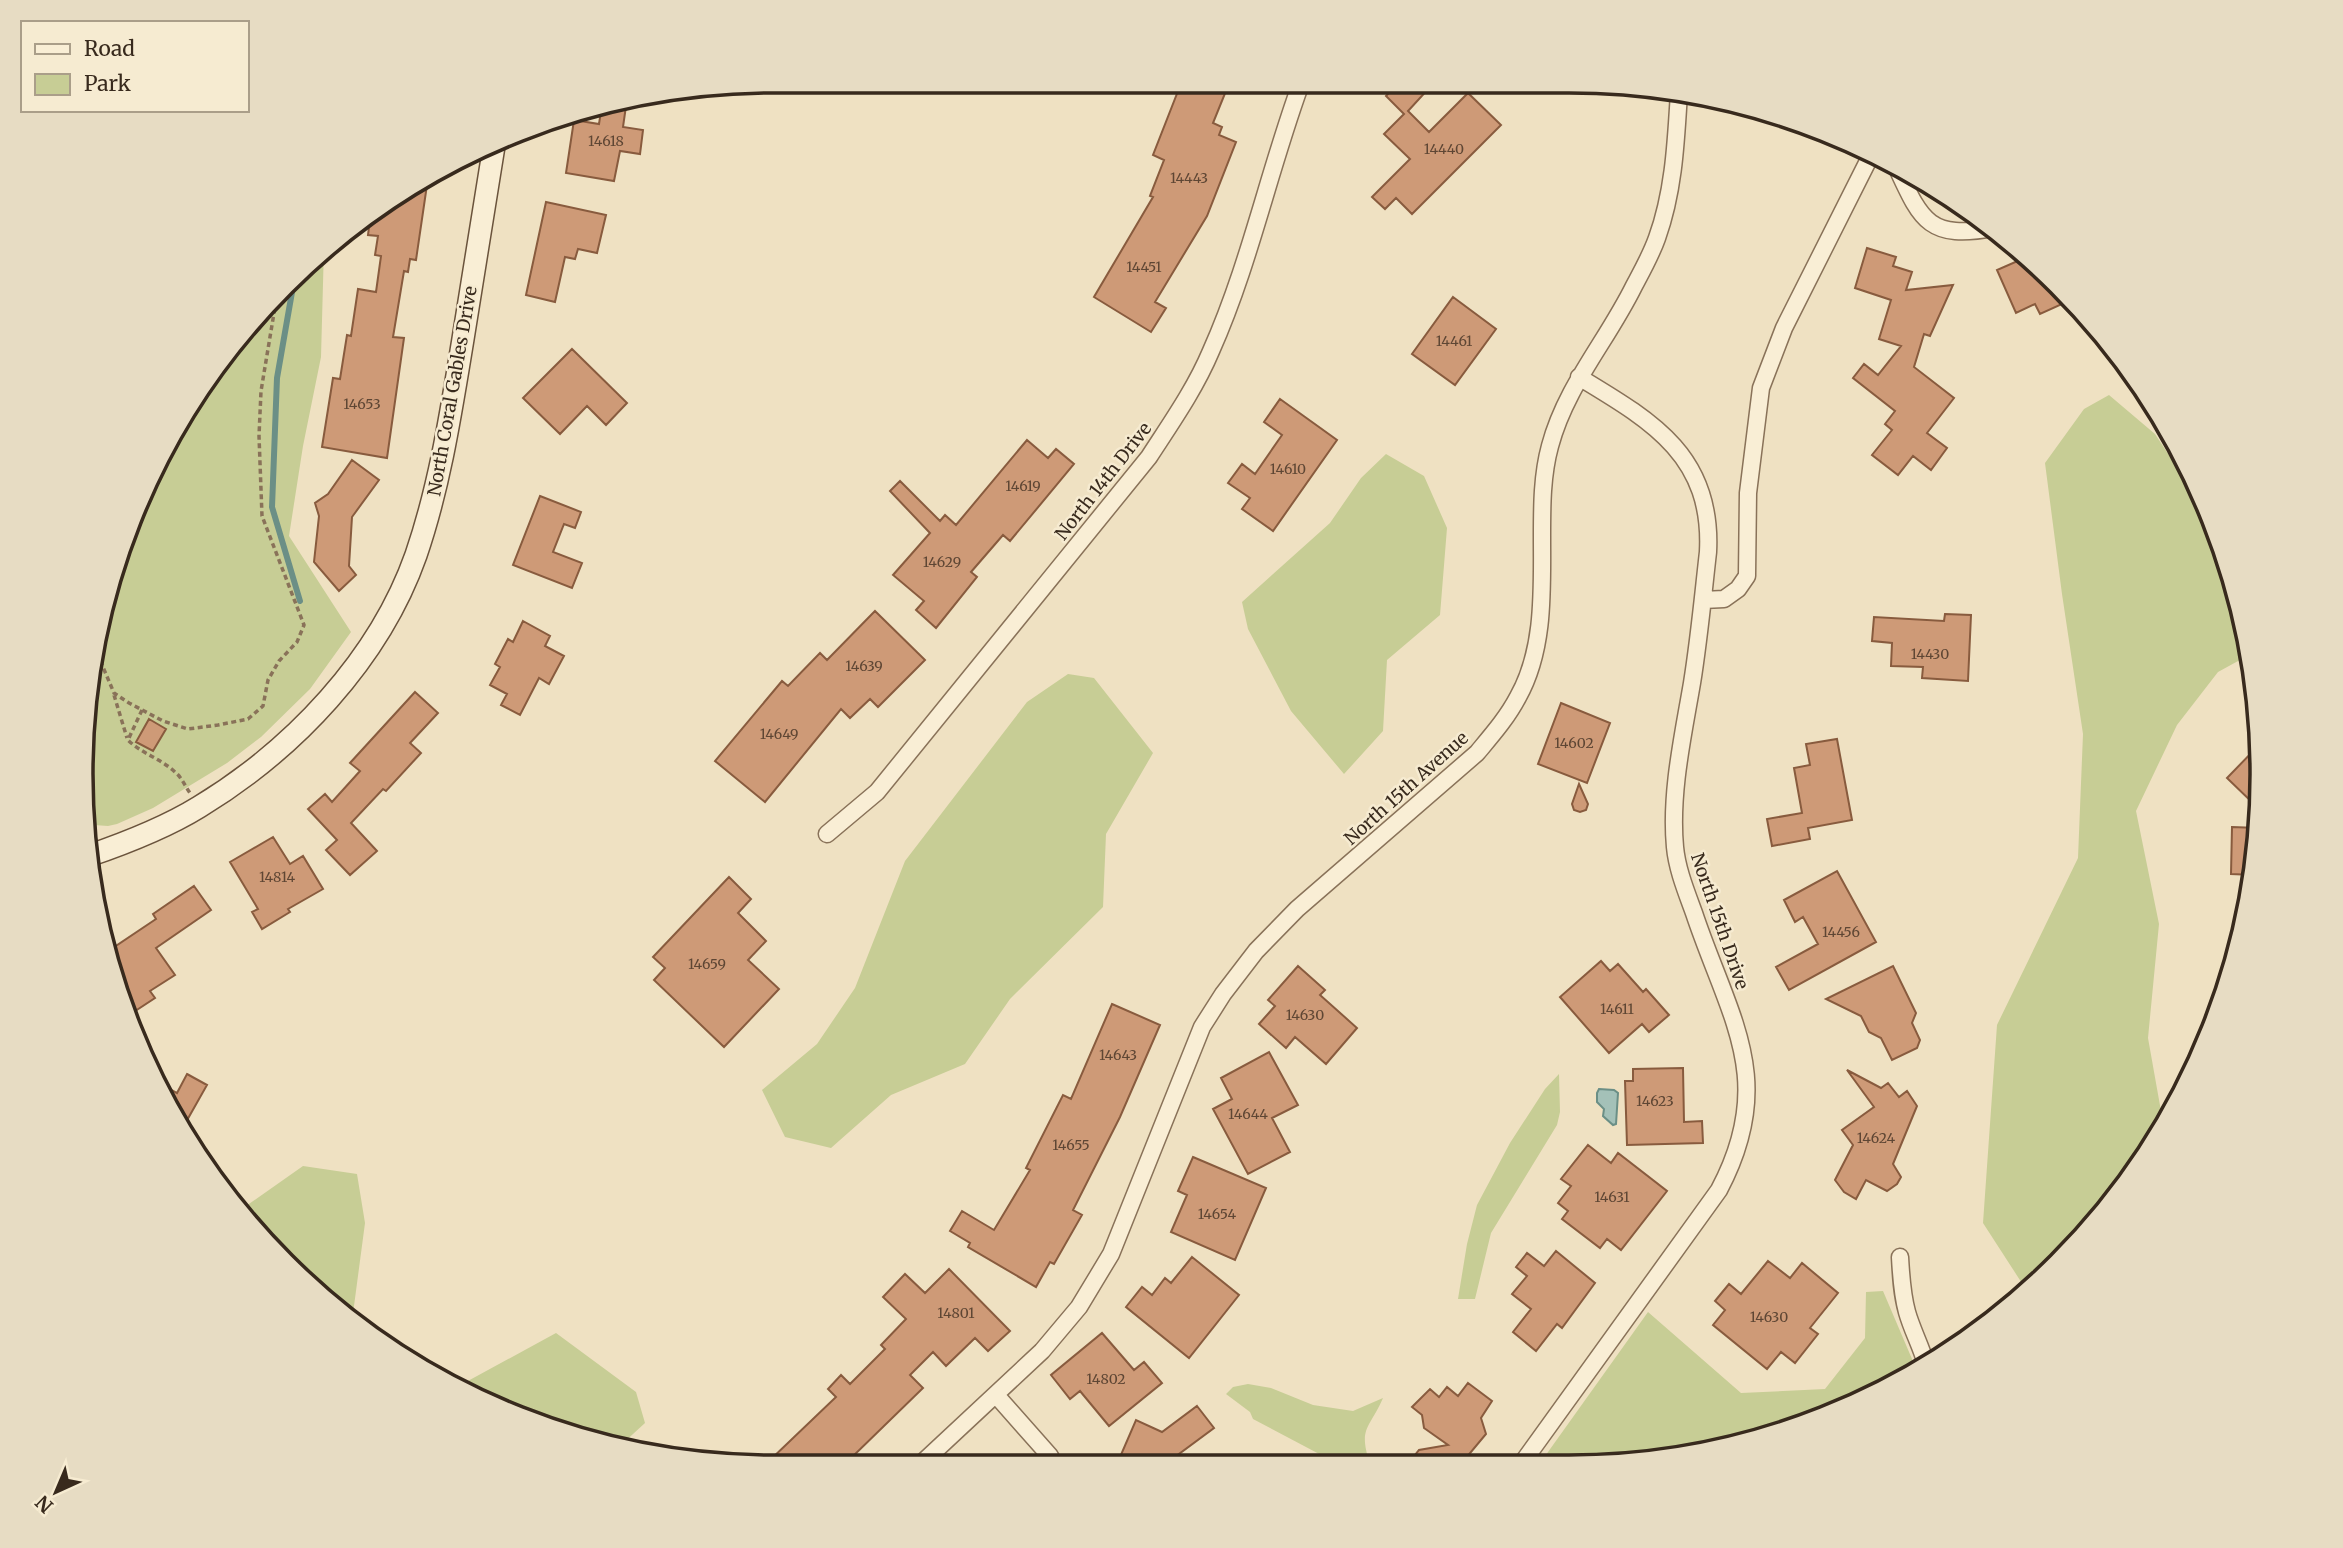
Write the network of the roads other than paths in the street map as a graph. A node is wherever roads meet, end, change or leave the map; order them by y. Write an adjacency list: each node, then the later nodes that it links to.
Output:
1 (1298, 93): 9 (street, North 14th Drive)
2 (1678, 102): 7 (street, North 15th Avenue)
3 (493, 154): 10 (street, North Coral Gables Drive)
4 (1868, 162): 8 (street)
5 (1902, 180): 6 (street)
6 (1977, 229)
7 (1579, 377): 8 (street, North 15th Drive); 13 (street, North 15th Avenue)
8 (1703, 600): 16 (street, North 15th Drive)
9 (827, 834)
10 (98, 852)
11 (1900, 1257): 12 (street)
12 (1923, 1355)
13 (996, 1395): 14 (street, North 15th Avenue); 15 (street)
14 (931, 1455)
15 (1049, 1455)
16 (1528, 1455)

